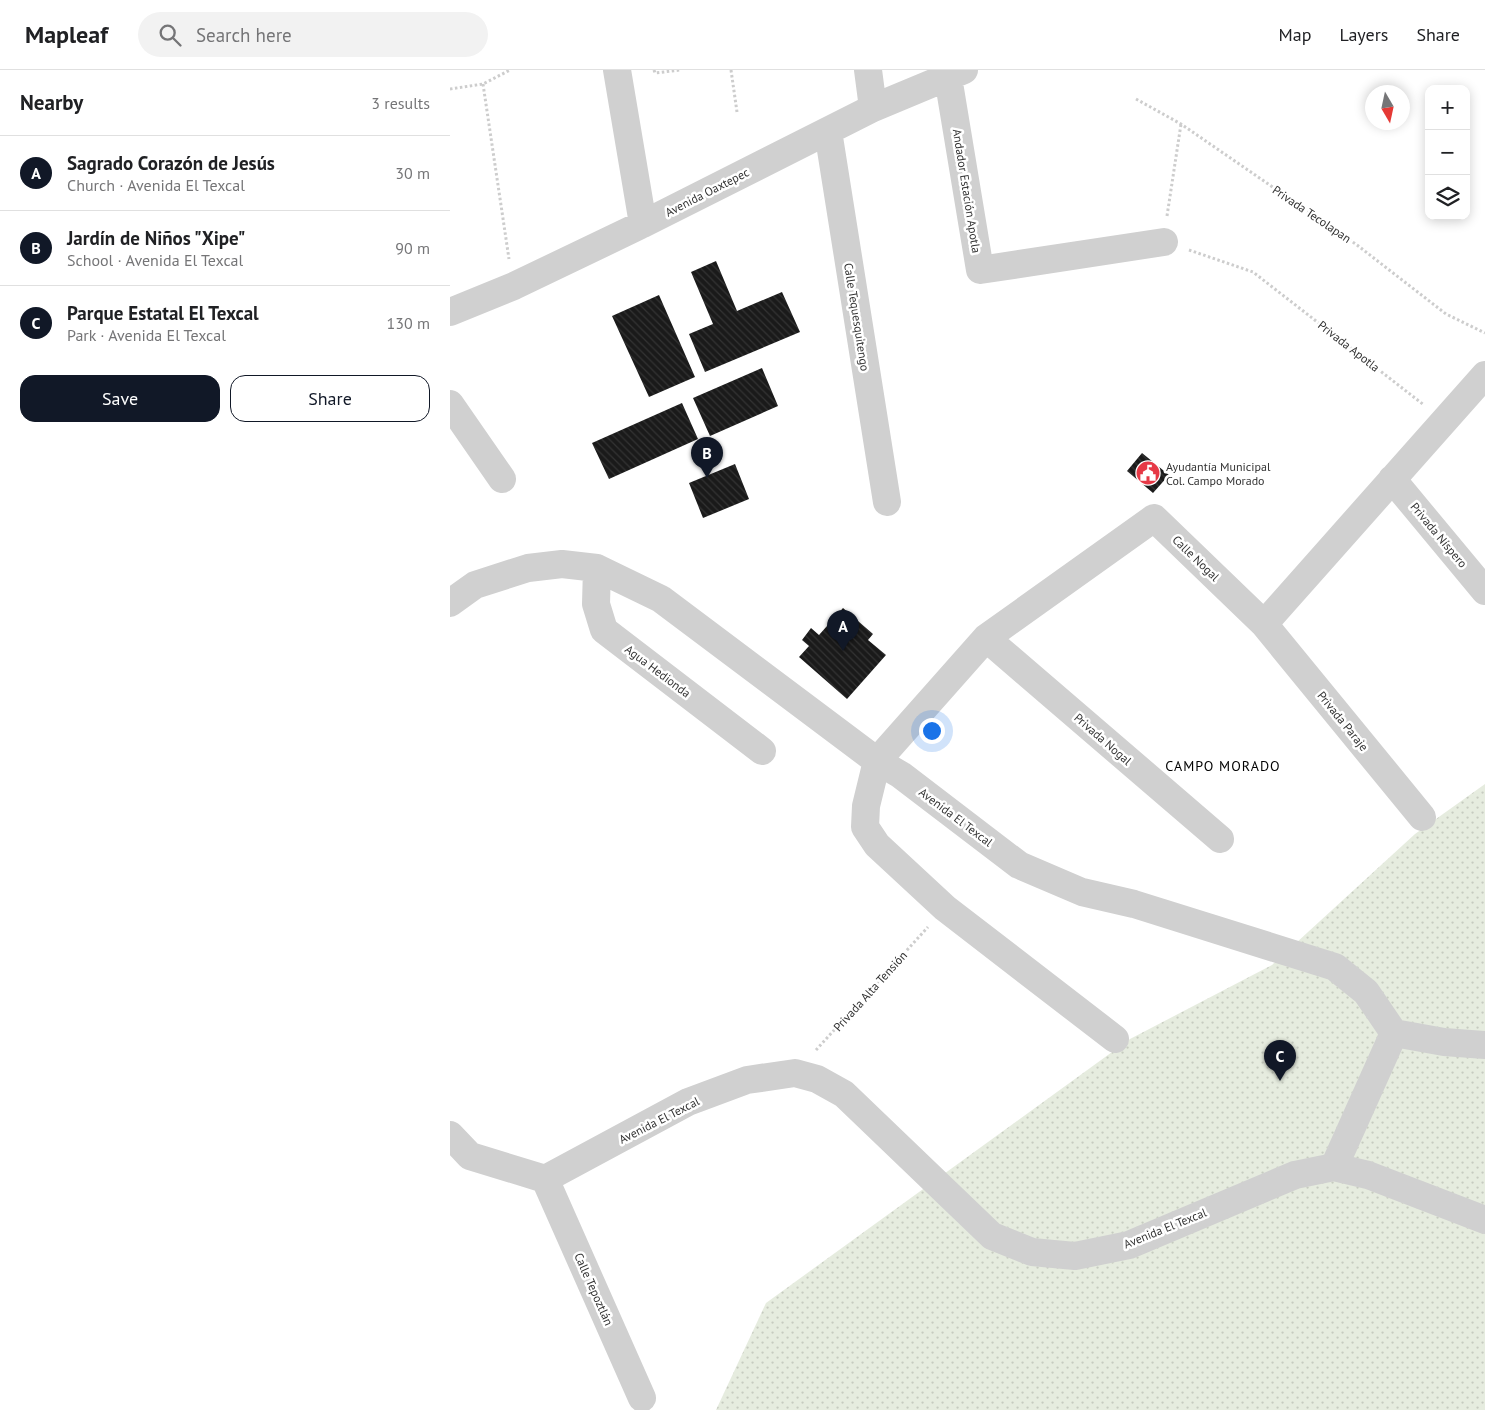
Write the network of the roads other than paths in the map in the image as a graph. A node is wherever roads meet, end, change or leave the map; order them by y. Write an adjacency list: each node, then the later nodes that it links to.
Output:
1 (618, 70): 6 (street)
2 (868, 70): 4 (street)
3 (956, 74): 4 (street, Avenida Oaxtepec); 7 (street, Andador Estación Apotla)
4 (873, 108): 5 (street, Avenida Oaxtepec)
5 (828, 131): 6 (street, Avenida Oaxtepec); 13 (street, Calle Tequesquitengo)
6 (643, 224): 8 (street, Avenida Oaxtepec)
7 (1164, 242)
8 (450, 312)
9 (1485, 375): 12 (street)
10 (450, 404): 11 (street)
11 (502, 479)
12 (1392, 479): 15 (street, Privada Níspero); 17 (street)
13 (887, 502)
14 (597, 568): 16 (street, Avenida El Texcal); 19 (street, Agua Hedionda); 20 (street, Avenida El Texcal)
15 (1485, 591)
16 (450, 603)
17 (1264, 624): 18 (street, Calle Nogal); 21 (street, Privada Paraje)
18 (986, 638): 20 (street, Calle Nogal); 22 (street, Privada Nogal)
19 (762, 751)
20 (877, 761): 23 (street, Avenida El Texcal); 24 (street)
21 (1422, 817)
22 (1220, 839)
23 (1394, 1033): 25 (street); 27 (street)
24 (1115, 1039)
25 (1485, 1045)
26 (450, 1135): 28 (street)
27 (1334, 1167): 28 (street, Avenida El Texcal); 29 (street, Avenida El Texcal)
28 (545, 1179): 30 (street, Calle Tepoztlán)
29 (1485, 1220)
30 (642, 1398)

